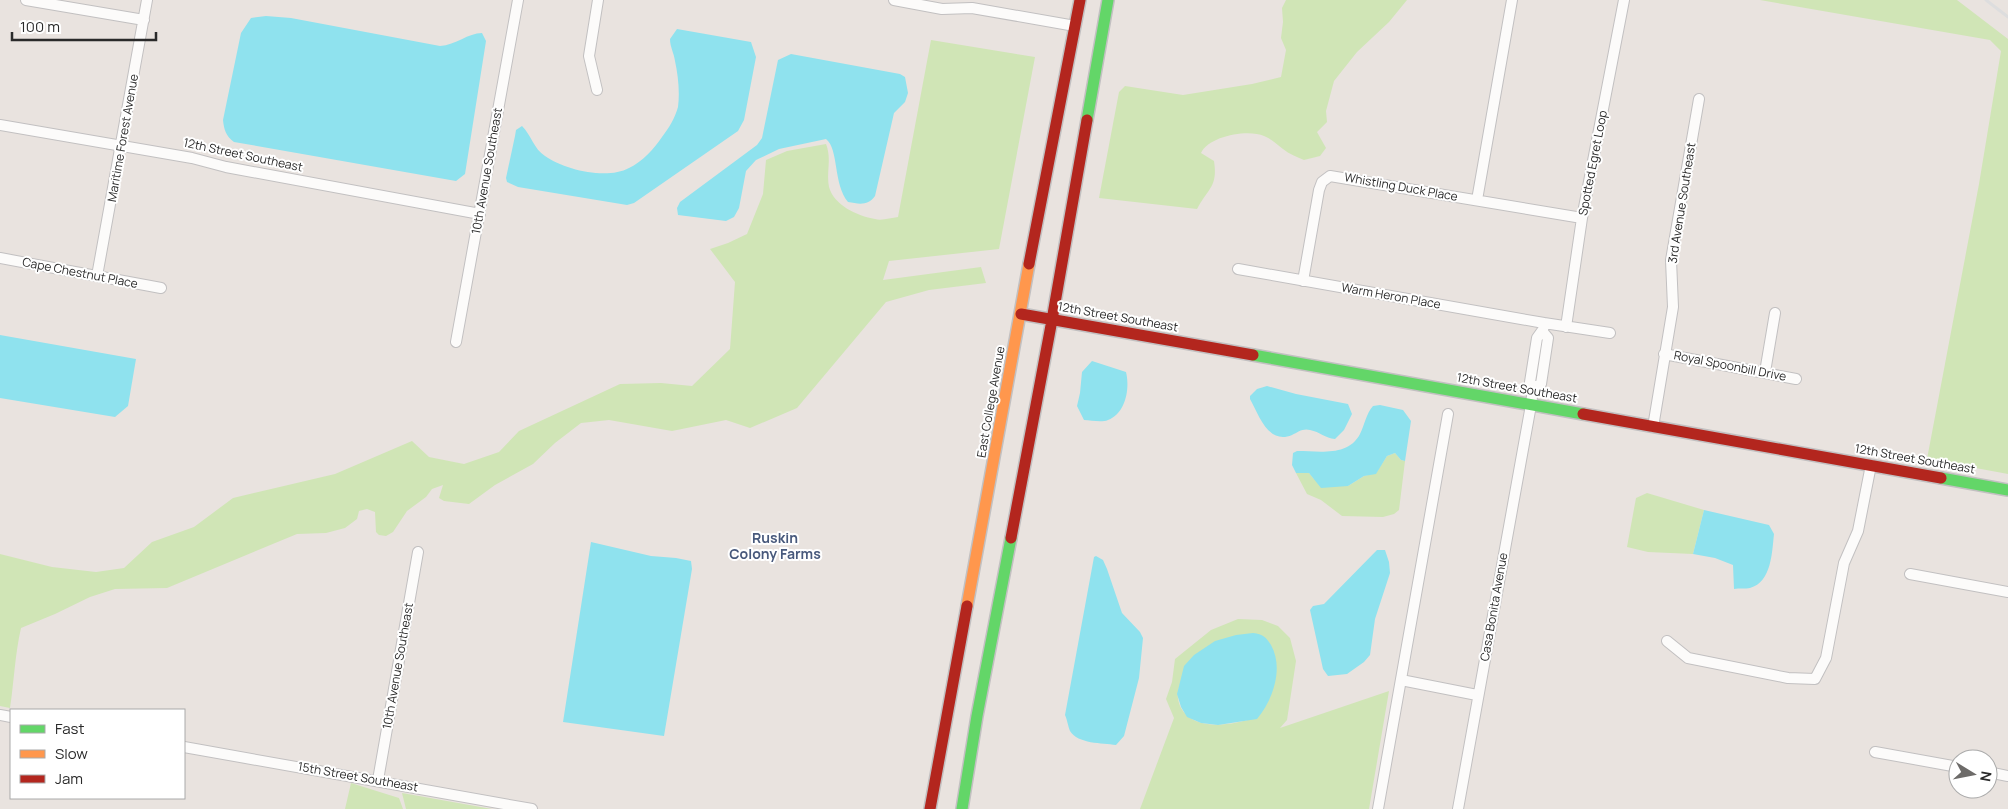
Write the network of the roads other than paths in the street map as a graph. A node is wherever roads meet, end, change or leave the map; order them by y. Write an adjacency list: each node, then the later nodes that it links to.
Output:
1 (26, 0): 10 (street)
2 (147, 0): 10 (street, Maritime Forest Avenue)
3 (518, 0): 17 (street, 10th Avenue Southeast)
4 (598, 0): 12 (street)
5 (894, 0): 11 (street)
6 (1080, 0): 11 (main road, East College Avenue)
7 (1108, 0): 26 (main road)
8 (1512, 0): 16 (street)
9 (1624, 0): 18 (street, Spotted Egret Loop)
10 (144, 20): 15 (street, Maritime Forest Avenue)
11 (1075, 26): 25 (main road, East College Avenue)
12 (597, 90)
13 (1699, 99): 31 (street, 3rd Avenue Southeast)
14 (0, 125): 15 (street, 12th Street Southeast)
15 (122, 146): 17 (street, 12th Street Southeast); 21 (street, Maritime Forest Avenue)
16 (1477, 200): 18 (street, Whistling Duck Place); 22 (street, Whistling Duck Place)
17 (480, 214): 30 (street, 10th Avenue Southeast)
18 (1582, 218): 28 (street, Spotted Egret Loop)
19 (0, 258): 21 (street, Cape Chestnut Place)
20 (1238, 269): 22 (street, Warm Heron Place)
21 (97, 276): 23 (street, Cape Chestnut Place)
22 (1303, 280): 27 (street, Warm Heron Place)
23 (161, 288)
24 (1774, 313): 32 (street)
25 (1021, 314): 26 (main road, 12th Street Southeast); 50 (main road, East College Avenue)
26 (1052, 320): 34 (main road, 12th Street Southeast); 51 (main road)
27 (1543, 327): 28 (street, Warm Heron Place); 34 (street, Casa Bonita Avenue)
28 (1566, 327): 29 (street, Warm Heron Place)
29 (1610, 333)
30 (456, 342)
31 (1664, 354): 32 (street, Royal Spoonbill Drive); 36 (street, 3rd Avenue Southeast)
32 (1764, 372): 33 (street, Royal Spoonbill Drive)
33 (1796, 379)
34 (1531, 405): 36 (main road, 12th Street Southeast); 44 (street, Casa Bonita Avenue)
35 (1448, 414): 43 (street)
36 (1653, 427): 37 (main road, 12th Street Southeast)
37 (1871, 466): 38 (main road, 12th Street Southeast); 42 (street)
38 (2008, 490)
39 (418, 552): 48 (street, 10th Avenue Southeast)
40 (1910, 574): 41 (street)
41 (2008, 592)
42 (1667, 641)
43 (1401, 680): 44 (street); 52 (street)
44 (1478, 694): 53 (street, Casa Bonita Avenue)
45 (185, 747): 48 (street, 15th Street Southeast)
46 (1875, 752): 47 (street)
47 (1948, 765)
48 (378, 780): 49 (street, 15th Street Southeast)
49 (532, 809)
50 (930, 809)
51 (962, 809)
52 (1378, 809)
53 (1458, 809)

